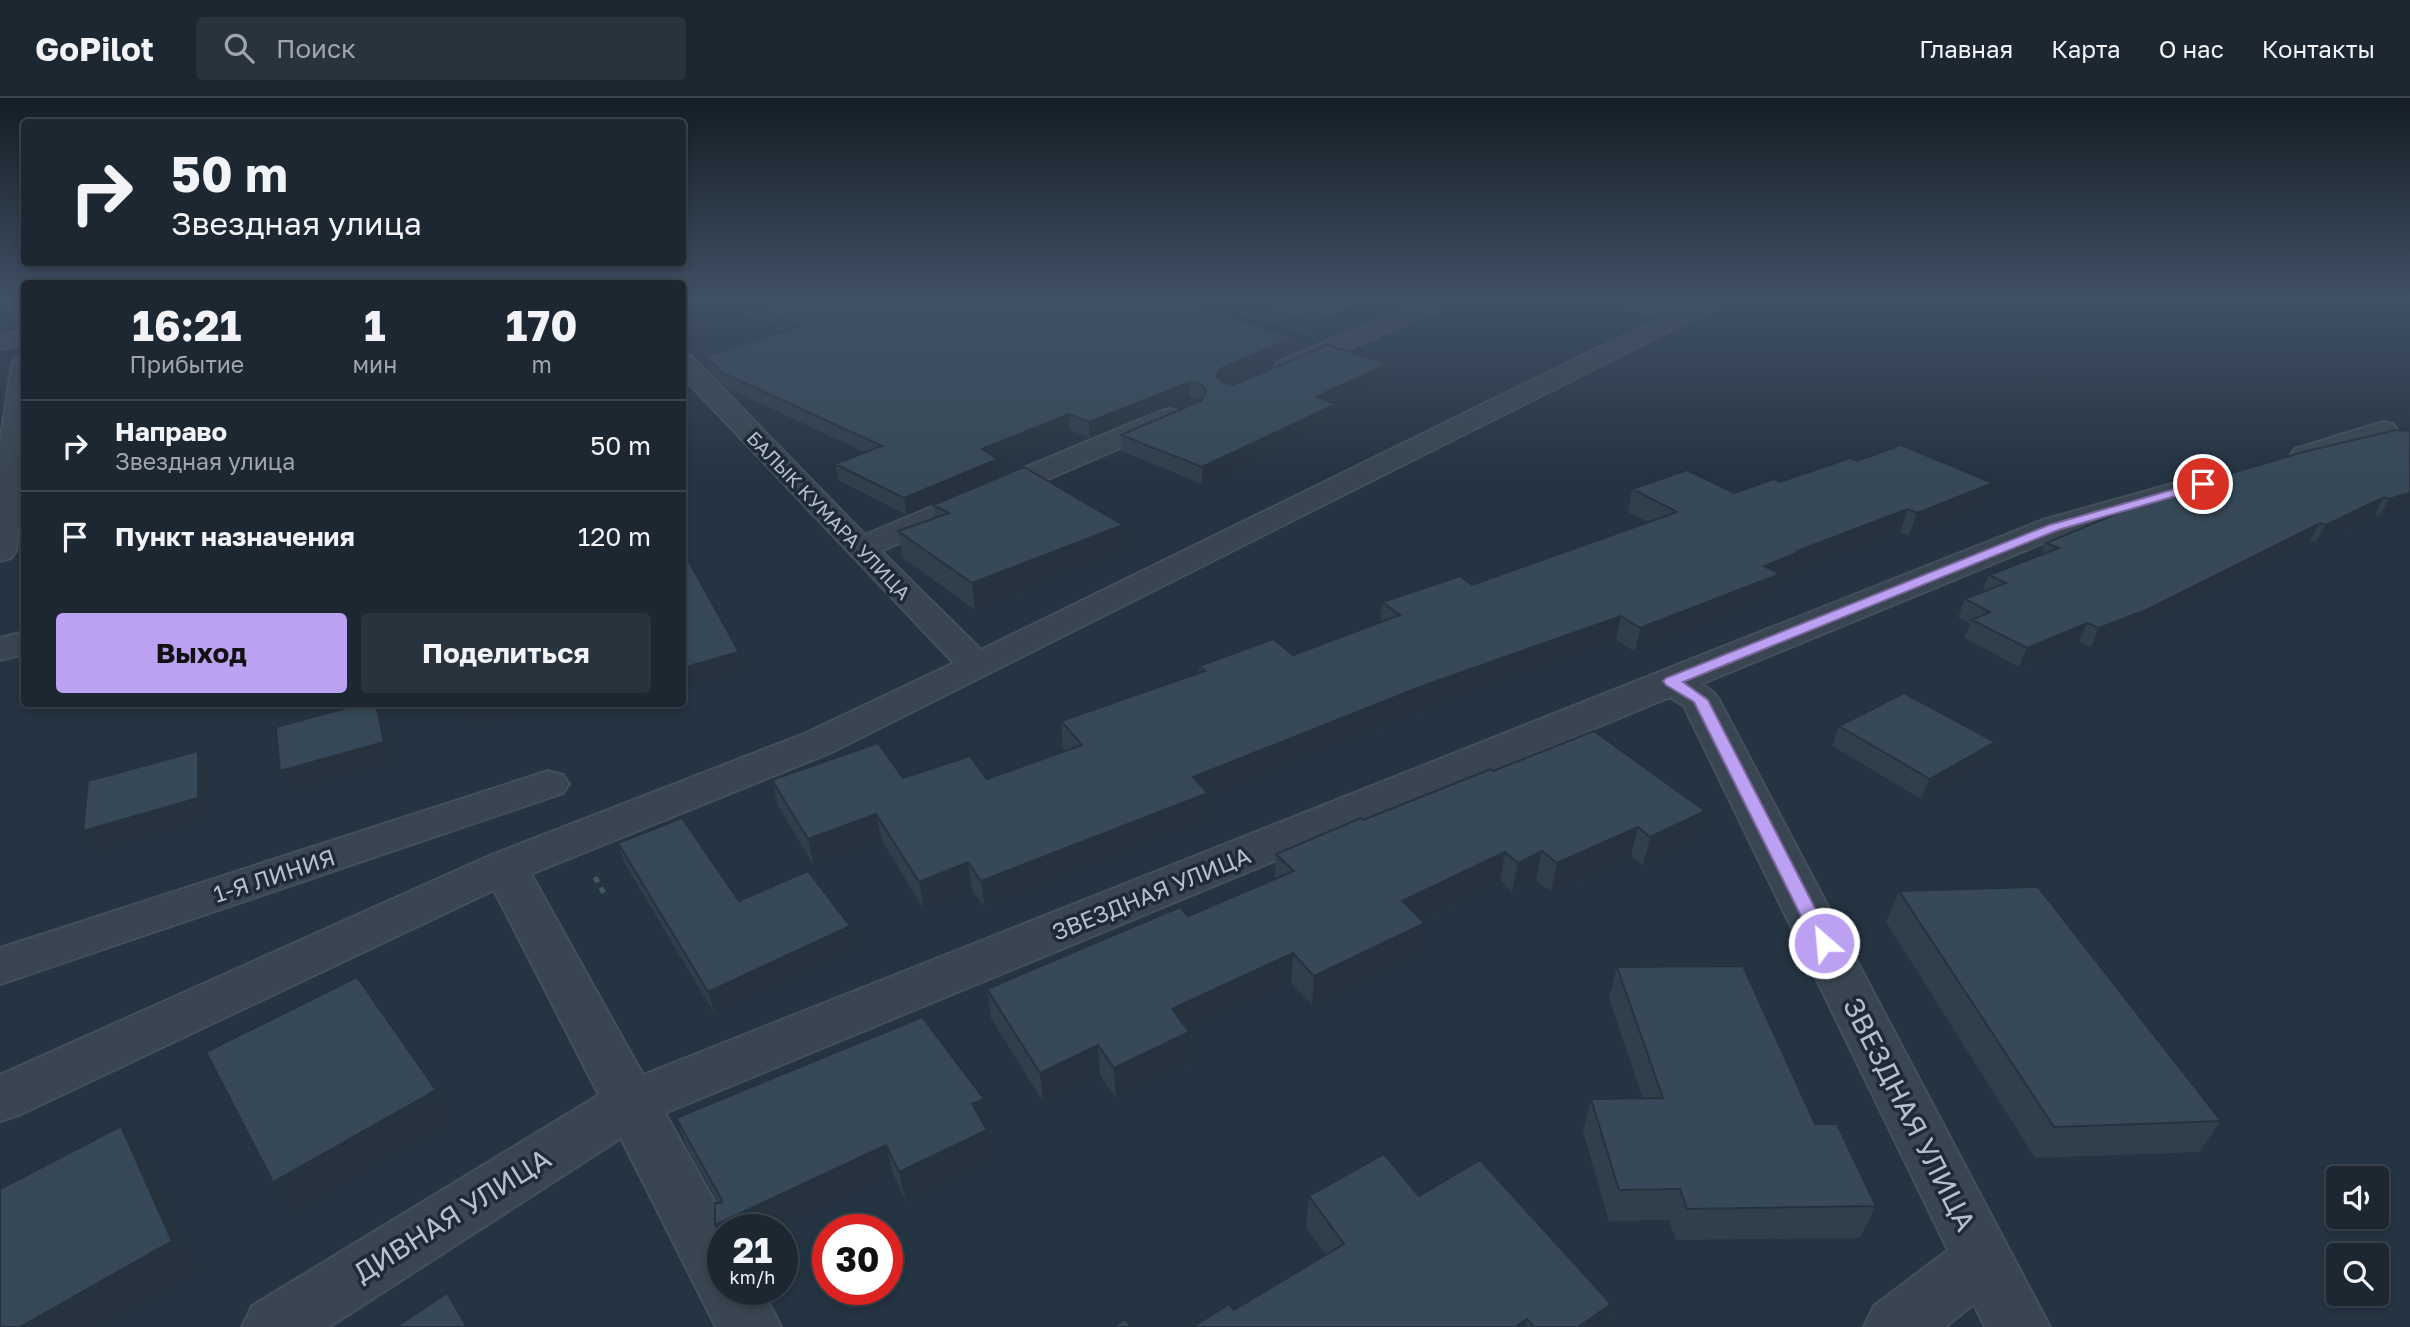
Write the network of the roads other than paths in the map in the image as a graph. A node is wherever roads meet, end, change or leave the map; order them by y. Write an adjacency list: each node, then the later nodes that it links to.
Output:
1 (1307, 358): 4 (street)
2 (1596, 358): 15 (street)
3 (686, 365): 11 (street, БАЛЫК КУМАРА УЛИЦА)
4 (1266, 375)
5 (21, 388): 8 (street)
6 (1191, 408): 11 (street)
7 (2383, 430): 9 (street)
8 (12, 460): 12 (street)
9 (2274, 464)
10 (2235, 475): 16 (street, ЗВЕЗДНАЯ УЛИЦА)
11 (860, 548): 15 (street, БАЛЫК КУМАРА УЛИЦА)
12 (0, 551)
13 (21, 644): 14 (street)
14 (0, 649)
15 (977, 666): 18 (street)
16 (1671, 681): 21 (street, ЗВЕЗДНАЯ УЛИЦА); 23 (street, ЗВЕЗДНАЯ УЛИЦА)
17 (548, 784): 19 (street, 1-Я ЛИНИЯ)
18 (505, 867): 20 (street); 21 (street)
19 (0, 965)
20 (0, 1099)
21 (631, 1104): 22 (street); 25 (street, ДИВНАЯ УЛИЦА)
22 (707, 1247)
23 (1984, 1259): 27 (street, ЗВЕЗДНАЯ УЛИЦА); 28 (street, ЗВЕЗДНАЯ УЛИЦА)
24 (737, 1305): 26 (street)
25 (274, 1327)
26 (749, 1327)
27 (1896, 1327)
28 (2018, 1327)

